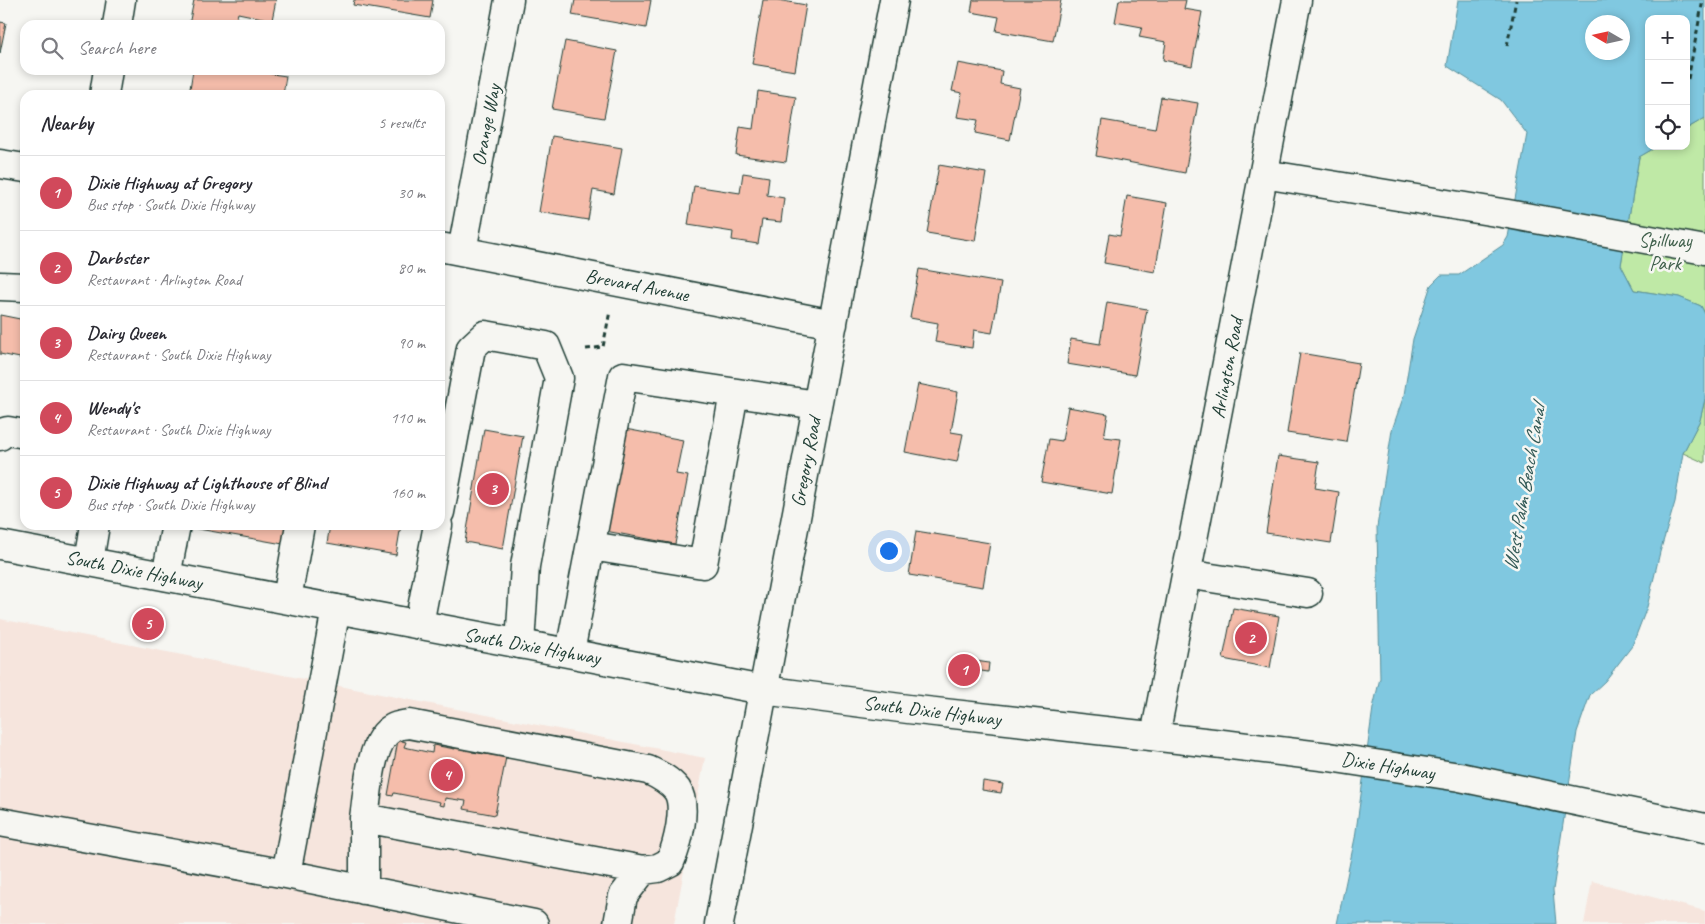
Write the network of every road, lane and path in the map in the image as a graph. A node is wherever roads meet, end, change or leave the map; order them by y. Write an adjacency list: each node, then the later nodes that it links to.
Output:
1 (121, 0): 7 (street)
2 (509, 0): 15 (street, Orange Way)
3 (894, 0): 20 (street, Gregory Road)
4 (1297, 0): 14 (street, Arlington Road)
5 (1516, 0): 8 (path)
6 (1703, 0): 9 (path)
7 (118, 20)
8 (1507, 46)
9 (1690, 68)
10 (107, 75): 11 (street)
11 (105, 90)
12 (0, 164): 13 (street)
13 (20, 167)
14 (1264, 174): 16 (street); 34 (street, Arlington Road)
15 (451, 249): 20 (street, Brevard Avenue)
16 (1705, 250)
17 (0, 286): 18 (street)
18 (20, 287)
19 (610, 311): 21 (path)
20 (834, 324): 23 (street, Gregory Road)
21 (586, 349)
22 (734, 393): 23 (street); 32 (street); 32 (street)
23 (818, 405): 42 (street, Gregory Road)
24 (20, 433): 25 (street)
25 (0, 436)
26 (445, 486): 40 (street)
27 (94, 530): 33 (street)
28 (175, 530): 35 (street)
29 (299, 530): 37 (street)
30 (437, 530): 39 (street)
31 (0, 545): 33 (street, South Dixie Highway)
32 (591, 546): 41 (street)
33 (88, 561): 35 (street, South Dixie Highway)
34 (1186, 574): 36 (street); 44 (street, Arlington Road)
35 (166, 576): 37 (street, South Dixie Highway)
36 (1308, 593)
37 (287, 599): 38 (street, South Dixie Highway)
38 (336, 609): 39 (street, South Dixie Highway); 49 (street)
39 (419, 624): 40 (street, South Dixie Highway)
40 (520, 644): 41 (street, South Dixie Highway)
41 (570, 652): 42 (street, South Dixie Highway)
42 (762, 690): 43 (street, South Dixie Highway); 53 (street, Gregory Road)
43 (1068, 727): 44 (street, Dixie Highway)
44 (1155, 736): 47 (street, Dixie Highway)
45 (364, 818): 48 (street); 48 (street); 50 (street)
46 (0, 822): 49 (street)
47 (1705, 828)
48 (643, 870): 52 (street)
49 (286, 874): 50 (street)
50 (364, 890): 51 (street)
51 (534, 924)
52 (618, 924)
53 (719, 924)

